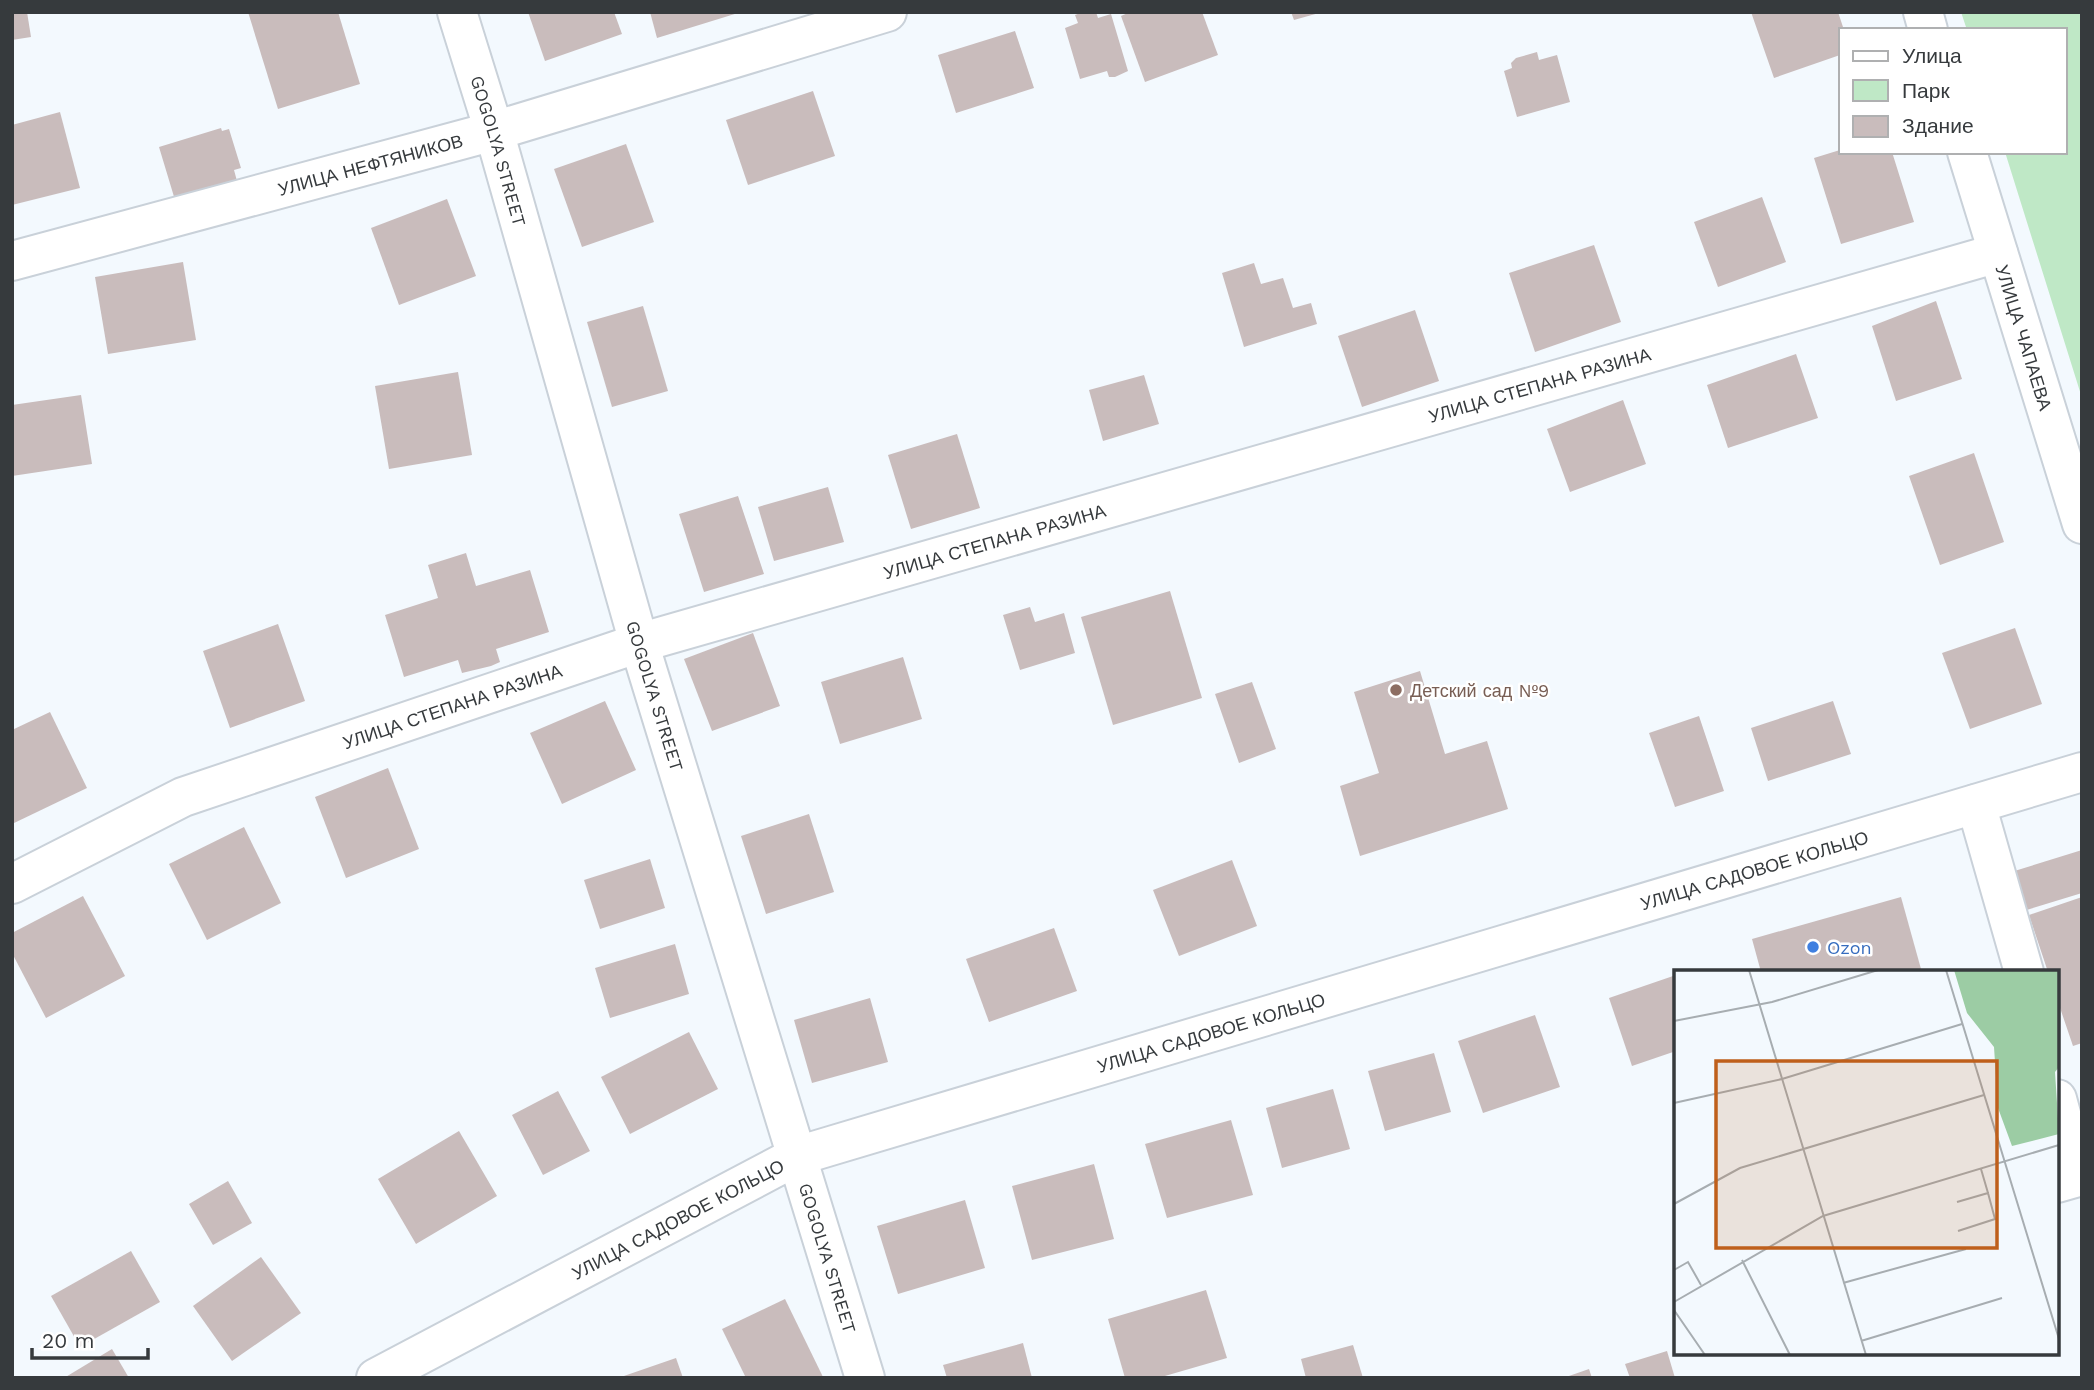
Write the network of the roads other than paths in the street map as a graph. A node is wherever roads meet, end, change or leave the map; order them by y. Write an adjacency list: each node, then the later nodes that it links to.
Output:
1 (457, 12): 3 (street, GOGOLYA STREET)
2 (887, 12): 3 (street, УЛИЦА НЕФТЯНИКОВ)
3 (494, 131): 6 (street, УЛИЦА НЕФТЯНИКОВ); 8 (street, GOGOLYA STREET)
4 (1967, 154): 5 (street, УЛИЦА ЧАПАЕВА)
5 (1998, 253): 7 (street, УЛИЦА ЧАПАЕВА); 8 (street, УЛИЦА СТЕПАНА РАЗИНА)
6 (12, 261)
7 (2082, 524)
8 (639, 643): 11 (street, УЛИЦА СТЕПАНА РАЗИНА); 14 (street, GOGOLYA STREET)
9 (2082, 772): 10 (street, УЛИЦА САДОВОЕ КОЛЬЦО)
10 (1976, 804): 12 (street); 14 (street, УЛИЦА САДОВОЕ КОЛЬЦО)
11 (12, 884)
12 (2023, 970)
13 (2059, 1106): 15 (street)
14 (797, 1156): 16 (street, УЛИЦА САДОВОЕ КОЛЬЦО); 17 (street, GOGOLYA STREET)
15 (2059, 1182)
16 (376, 1378)
17 (865, 1378)

